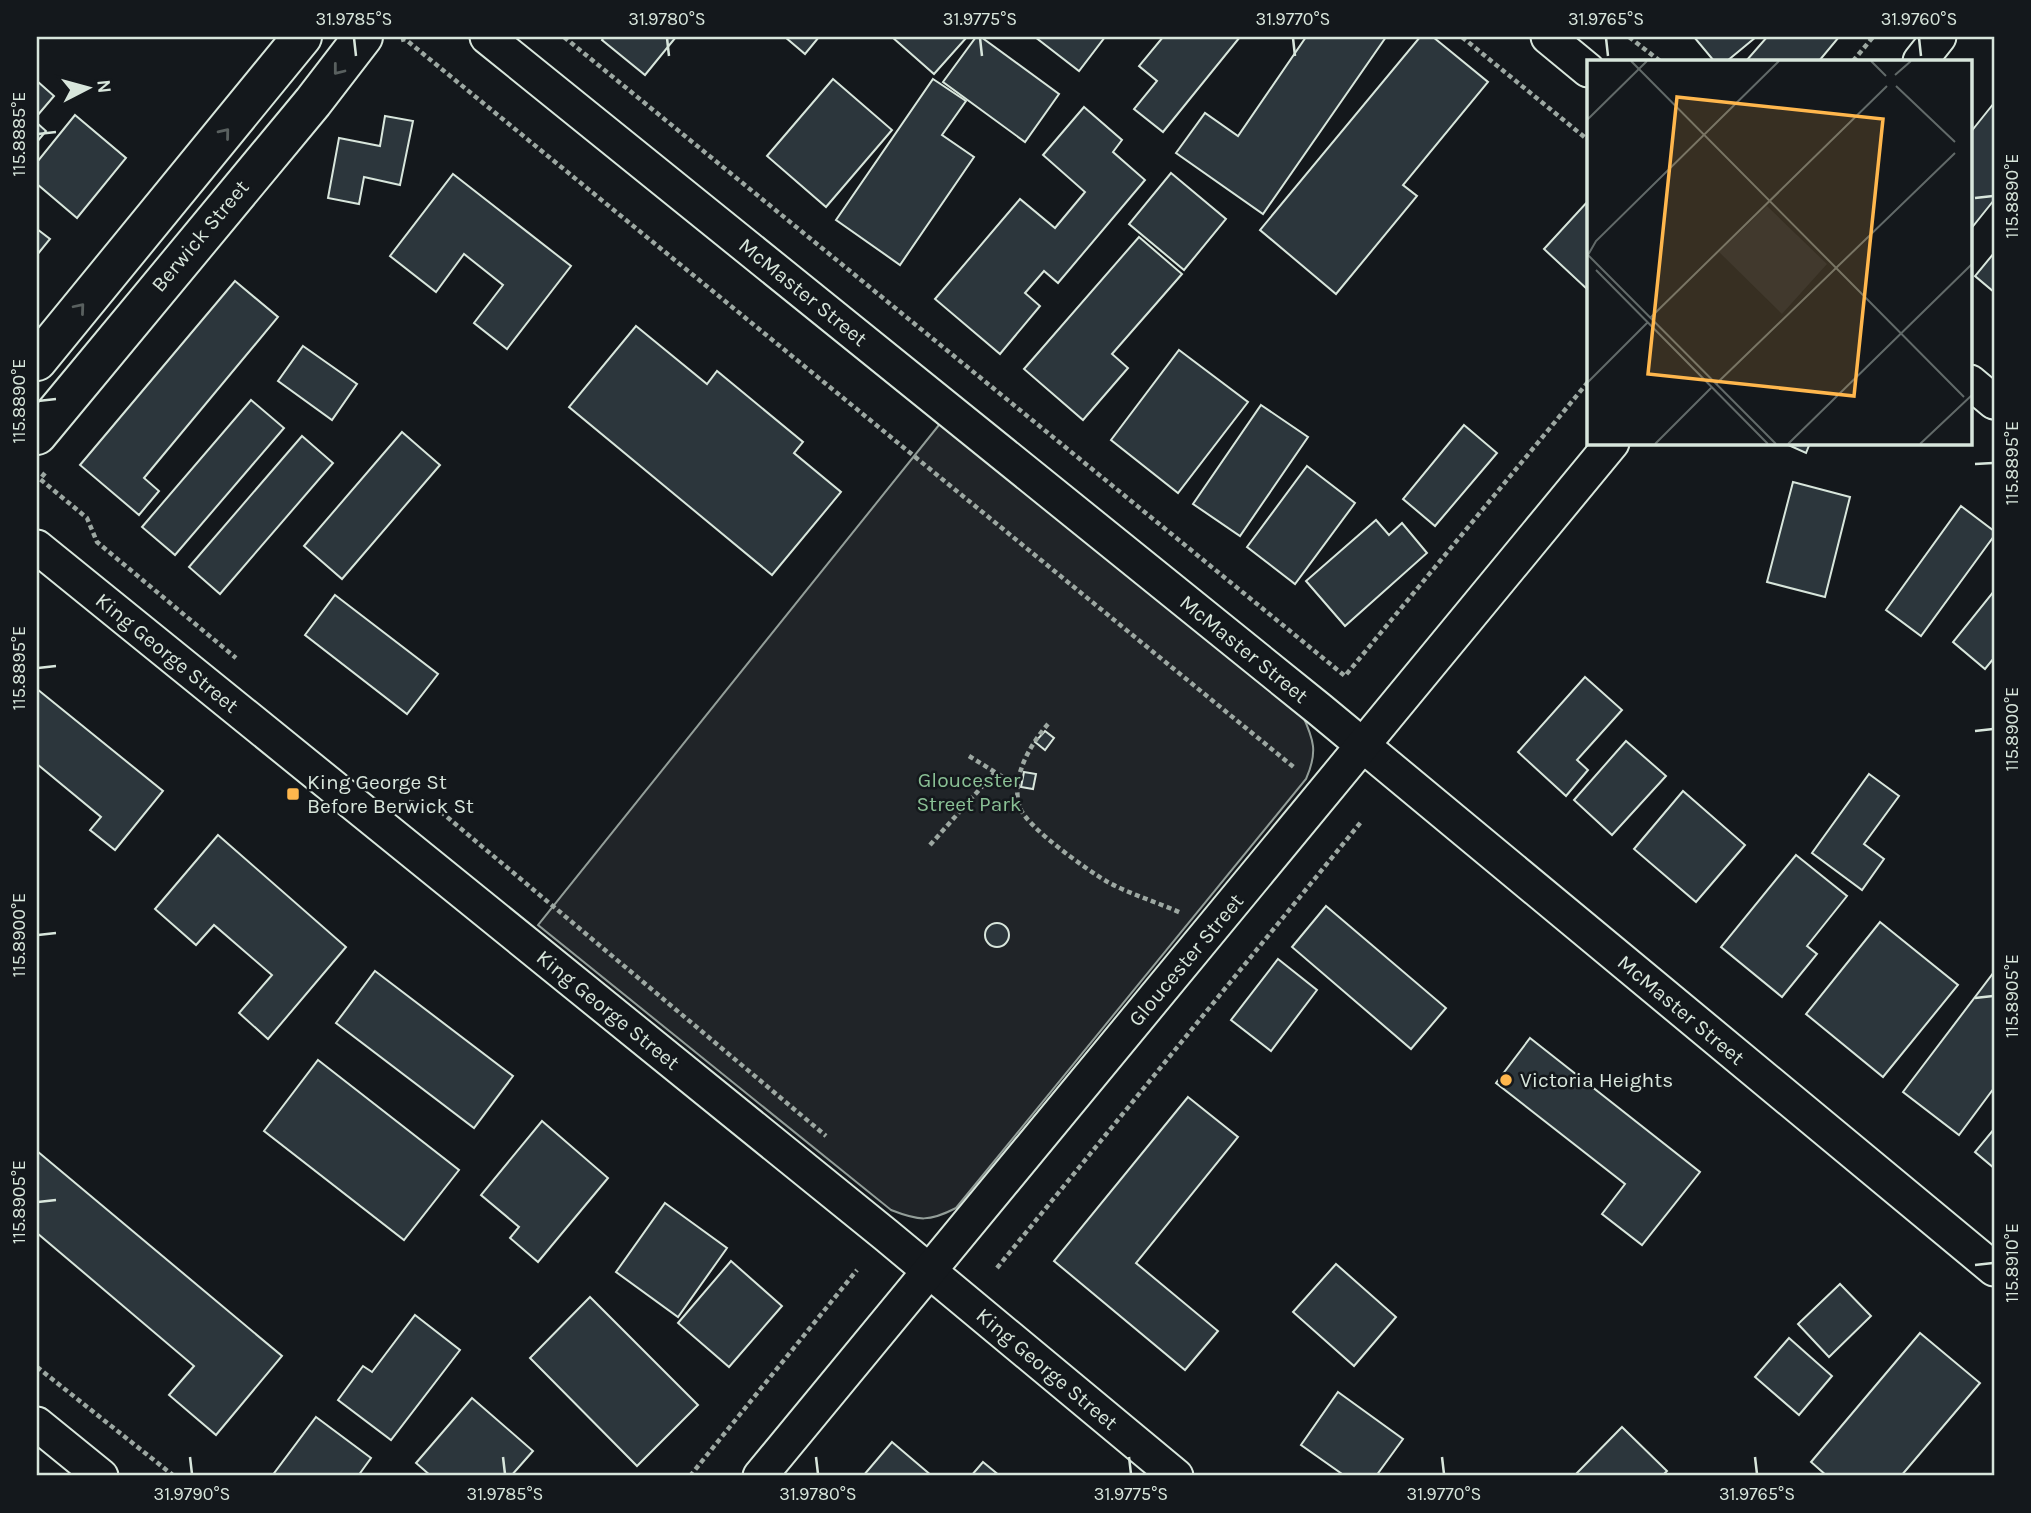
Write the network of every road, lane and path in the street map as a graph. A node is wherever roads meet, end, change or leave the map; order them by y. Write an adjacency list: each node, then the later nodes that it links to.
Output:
1 (302, 37): 15 (main road, one-way to 1)
2 (487, 37): 25 (street, McMaster Street)
3 (564, 37): 16 (path)
4 (1462, 37): 14 (path)
5 (1548, 37): 13 (street)
6 (1629, 37): 10 (path)
7 (1873, 37): 11 (path)
8 (1939, 37): 12 (street)
9 (379, 40): 19 (main road, Berwick Street, one-way to 19); 27 (path)
10 (1659, 60)
11 (1854, 60)
12 (1921, 60)
13 (1587, 69)
14 (1587, 139)
15 (37, 361)
16 (1587, 383)
17 (1972, 384): 18 (street)
18 (1994, 402)
19 (37, 435)
20 (1611, 444): 25 (street, Gloucester Street)
21 (40, 479): 23 (path)
22 (37, 547): 38 (street, King George Street)
23 (245, 665)
24 (1048, 724): 29 (path)
25 (1363, 746): 36 (street, McMaster Street); 38 (street, Gloucester Street)
26 (969, 756): 28 (path)
27 (1297, 770)
28 (995, 772): 29 (path); 32 (path)
29 (1019, 787): 33 (path)
30 (400, 794): 34 (path)
31 (1361, 822): 35 (path)
32 (930, 845)
33 (1182, 913)
34 (829, 1139)
35 (997, 1268)
36 (1994, 1269)
37 (857, 1270): 43 (path)
38 (929, 1271): 44 (street, Gloucester Street); 45 (street, King George Street)
39 (37, 1367): 42 (path)
40 (37, 1424): 41 (street)
41 (101, 1476)
42 (173, 1476)
43 (690, 1476)
44 (760, 1476)
45 (1176, 1476)

